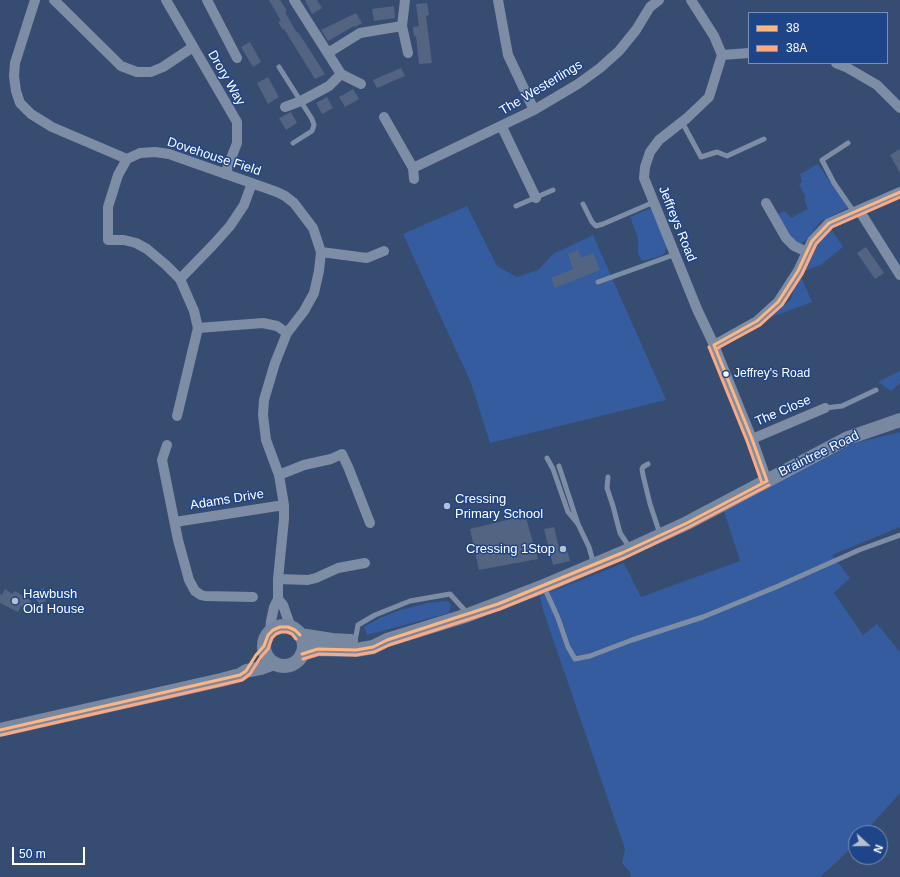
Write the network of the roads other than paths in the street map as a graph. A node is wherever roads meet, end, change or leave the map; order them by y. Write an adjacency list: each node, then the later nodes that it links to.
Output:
1 (35, 0): 31 (street)
2 (54, 0): 11 (street)
3 (166, 0): 11 (street, Drory Way)
4 (207, 0): 16 (street)
5 (294, 0): 12 (street)
6 (405, 0): 10 (street)
7 (498, 0): 24 (street)
8 (659, 0): 24 (street, The Westerlings)
9 (691, 0): 15 (street)
10 (402, 26): 12 (street); 13 (street)
11 (193, 47): 33 (street, Drory Way)
12 (328, 53): 19 (street)
13 (408, 53)
14 (748, 53): 15 (street)
15 (722, 55): 26 (street, Jeffreys Road)
16 (237, 58)
17 (838, 64): 23 (street)
18 (279, 67): 21 (lane)
19 (341, 74): 20 (street); 21 (street)
20 (361, 84)
21 (301, 101): 22 (street); 29 (lane)
22 (285, 107)
23 (900, 108)
24 (534, 110): 27 (street, The Westerlings)
25 (384, 117): 32 (street)
26 (682, 122): 28 (lane); 39 (street, Jeffreys Road)
27 (502, 127): 32 (street, The Westerlings); 38 (street)
28 (764, 139)
29 (293, 143)
30 (848, 143): 43 (lane)
31 (127, 159): 33 (street, Dovehouse Field); 49 (street)
32 (412, 168): 34 (street)
33 (225, 174): 35 (street, Dovehouse Field)
34 (414, 178)
35 (252, 184): 45 (street, Dovehouse Field); 49 (street)
36 (554, 190): 38 (lane)
37 (900, 192): 43 (street)
38 (536, 198): 42 (lane)
39 (654, 202): 41 (lane); 47 (street, Jeffreys Road)
40 (766, 203): 46 (street)
41 (583, 204)
42 (516, 206)
43 (856, 211): 46 (street); 48 (street)
44 (384, 251): 45 (street)
45 (320, 252): 52 (street, Dovehouse Field)
46 (807, 252): 53 (street)
47 (676, 254): 50 (lane); 53 (street, Jeffreys Road)
48 (900, 275)
49 (180, 279): 51 (street)
50 (598, 282)
51 (198, 328): 52 (street); 56 (street)
52 (287, 333): 63 (street, Dovehouse Field)
53 (714, 345): 58 (street, Jeffreys Road)
54 (876, 390): 55 (lane)
55 (825, 408): 58 (street, The Close)
56 (178, 416)
57 (900, 420): 65 (main road, Braintree Road)
58 (752, 438): 65 (street, Jeffreys Road)
59 (167, 445): 67 (street, Adams Drive)
60 (547, 458): 69 (lane)
61 (648, 464): 70 (lane)
62 (559, 466): 69 (lane)
63 (279, 475): 66 (street, Dovehouse Field); 68 (street)
64 (608, 477): 72 (lane)
65 (767, 481): 70 (main road, Braintree Road)
66 (284, 505): 67 (street, Adams Drive); 75 (street, Dovehouse Field)
67 (174, 522): 77 (street, Adams Drive)
68 (370, 523)
69 (578, 524): 74 (lane)
70 (661, 535): 72 (main road, Braintree Road)
71 (900, 535): 76 (lane)
72 (630, 549): 74 (main road, Braintree Road)
73 (365, 563): 75 (street)
74 (594, 566): 76 (main road, Braintree Road)
75 (278, 579): 78 (street, Dovehouse Field)
76 (544, 586): 79 (main road, Braintree Road)
77 (253, 597)
78 (278, 599): 80 (street, Dovehouse Field); 81 (street, Dovehouse Field)
79 (468, 615): 82 (main road, Braintree Road); 83 (lane)
80 (296, 631): 81 (main road); 83 (main road, Braintree Road); 85 (main road)
81 (270, 632): 84 (main road)
82 (387, 640): 83 (main road, Braintree Road); 85 (main road, Braintree Road)
83 (355, 641)
84 (264, 646): 86 (main road); 87 (main road)
85 (302, 654): 86 (main road)
86 (274, 663): 87 (main road)
87 (246, 670): 88 (main road)
88 (0, 730)

